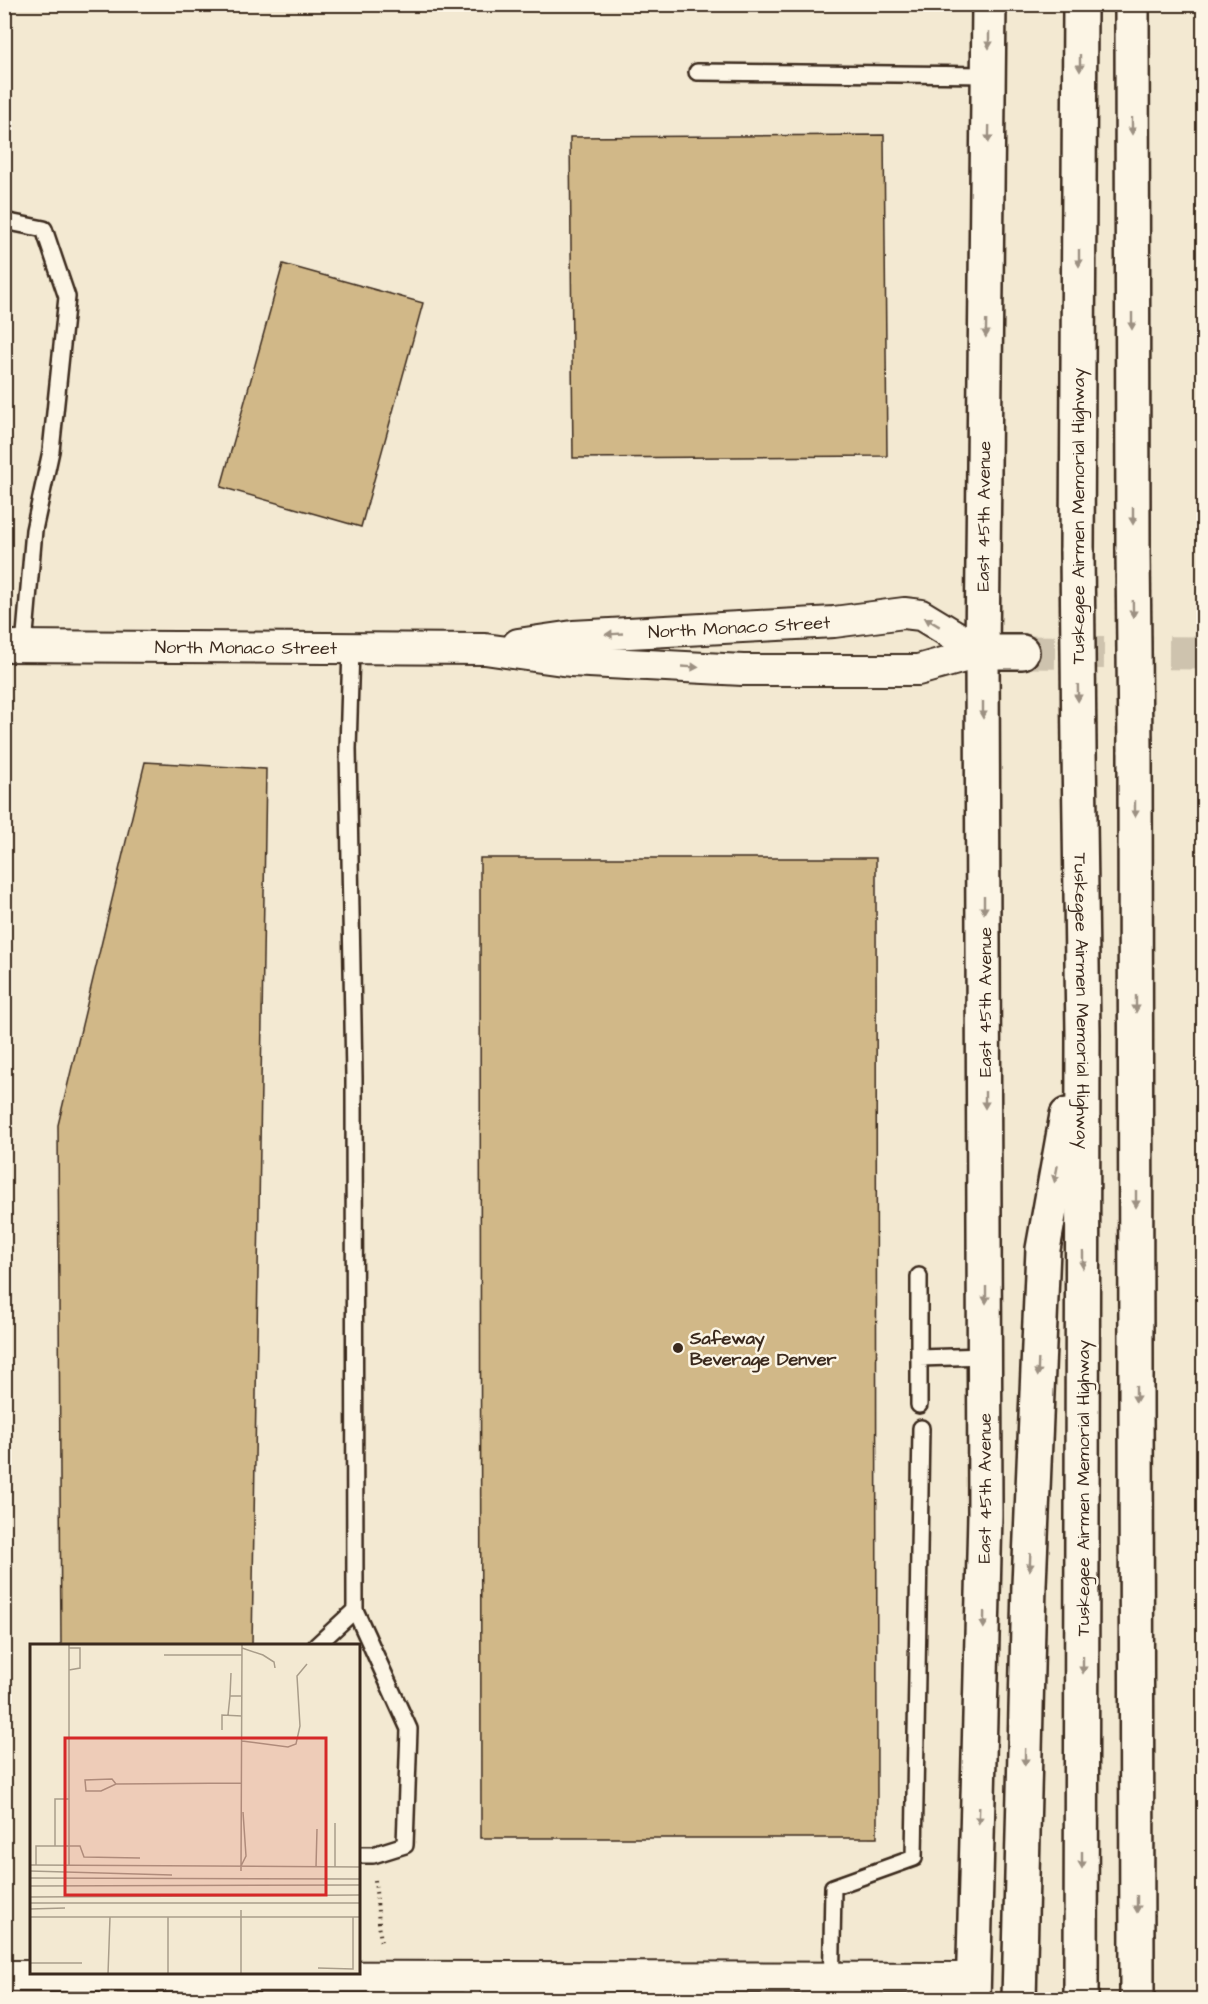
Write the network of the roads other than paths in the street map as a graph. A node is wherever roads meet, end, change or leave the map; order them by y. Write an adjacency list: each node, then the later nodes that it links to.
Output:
1 (989, 4): 5 (main road, East 45th Avenue, one-way to 5)
2 (1080, 4): 12 (main road, Tuskegee Airmen Memorial Highway, one-way to 12, bridge)
3 (1132, 4): 27 (main road, one-way to 27, bridge)
4 (697, 72): 5 (lane)
5 (989, 75): 10 (main road, East 45th Avenue, one-way to 10)
6 (4, 221): 7 (lane)
7 (14, 646): 8 (street, North Monaco Street)
8 (351, 648): 9 (street, North Monaco Street); 18 (lane)
9 (485, 649): 10 (street, North Monaco Street, one-way to 10); 10 (street, North Monaco Street, one-way to 9)
10 (982, 652): 11 (main road, North Monaco Street); 14 (main road, East 45th Avenue, one-way to 14)
11 (1022, 652)
12 (1083, 1034): 25 (main road, one-way to 25); 26 (main road, Tuskegee Airmen Memorial Highway, one-way to 26)
13 (919, 1276): 15 (lane)
14 (986, 1356): 15 (lane); 24 (main road, East 45th Avenue, one-way to 24)
15 (919, 1358): 16 (lane)
16 (919, 1405)
17 (921, 1428): 23 (lane)
18 (355, 1610): 19 (lane); 20 (lane)
19 (318, 1644)
20 (366, 1855)
21 (4, 1976): 22 (street)
22 (472, 1988): 23 (street)
23 (831, 1989): 24 (street)
24 (973, 1989)
25 (1019, 2000)
26 (1081, 2000)
27 (1137, 2000)

